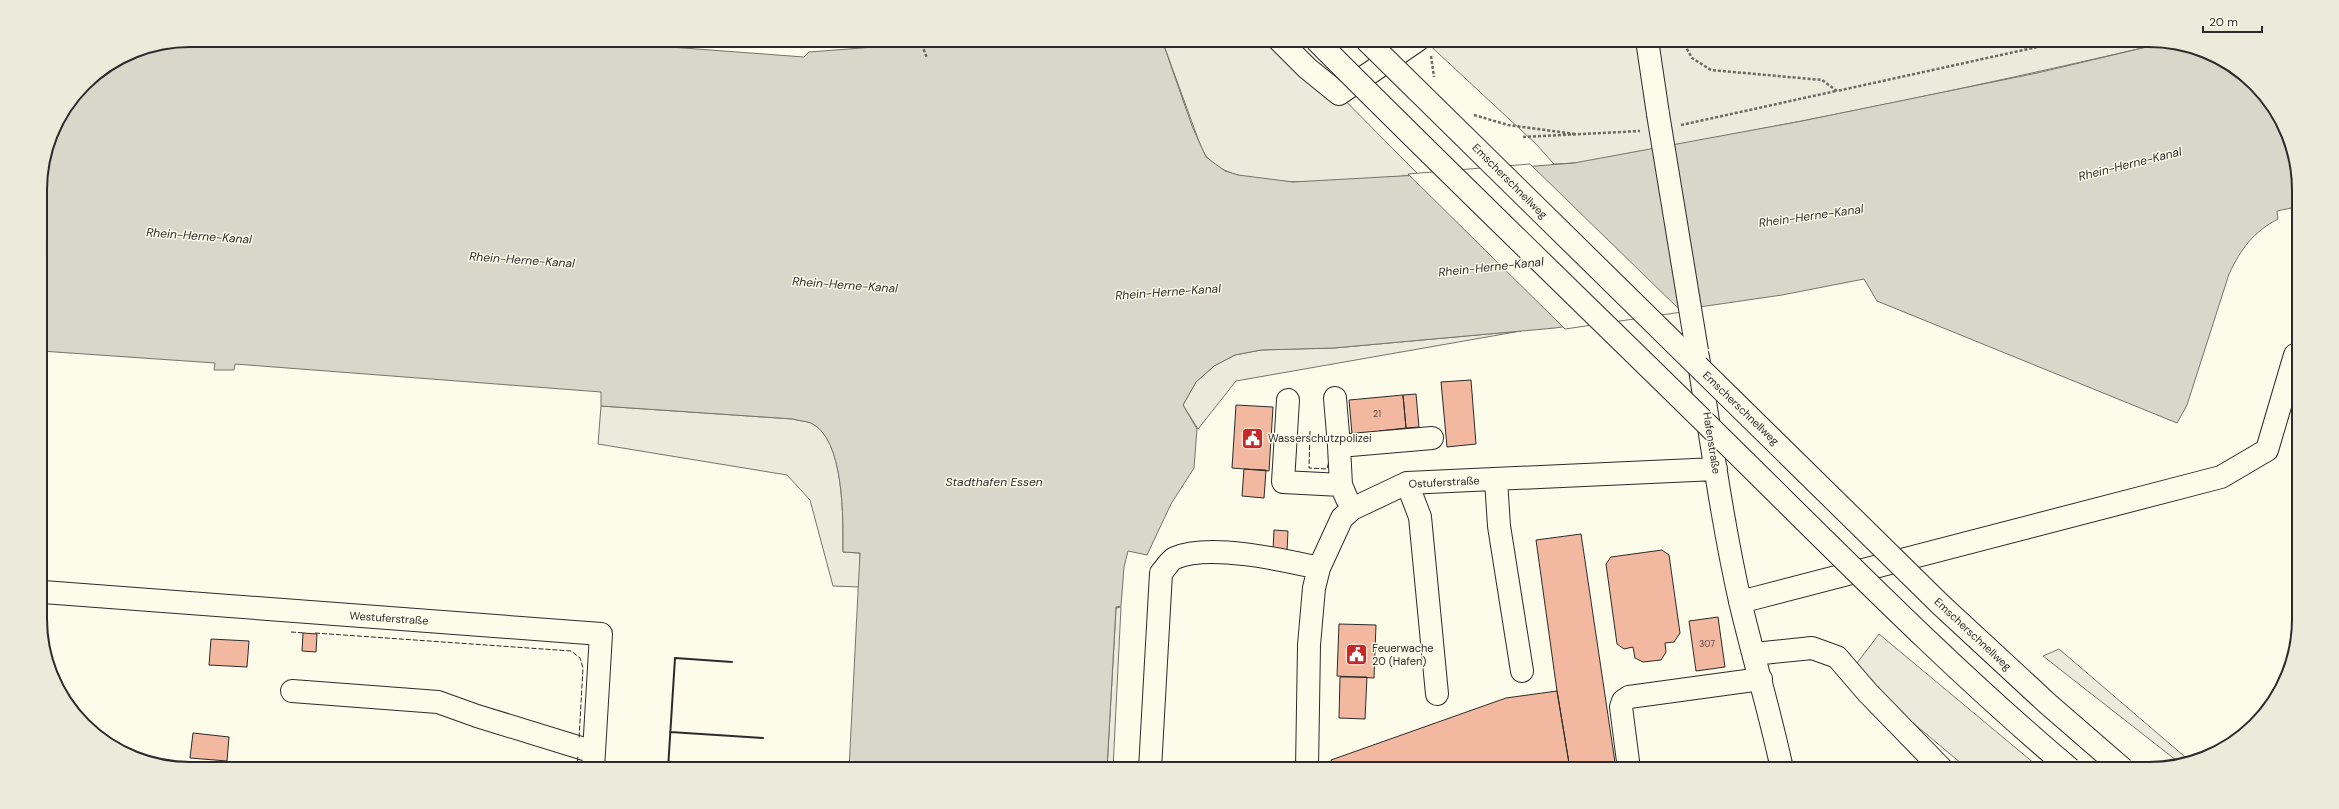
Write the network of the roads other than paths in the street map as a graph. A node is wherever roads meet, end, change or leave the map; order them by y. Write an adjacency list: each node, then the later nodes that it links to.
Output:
1 (1286, 47): 4 (main road)
2 (1323, 47): 30 (main road, bridge)
3 (1373, 47): 31 (main road, Emscherschnellweg, bridge)
4 (1424, 47)
5 (1648, 47): 11 (main road, Hafenstraße, bridge)
6 (2292, 365): 18 (main road)
7 (1335, 398): 10 (main road)
8 (1288, 400): 14 (main road)
9 (1432, 438): 10 (main road)
10 (1339, 446): 14 (main road)
11 (1716, 469): 12 (main road, Ostuferstraße); 18 (main road, Hafenstraße)
12 (1496, 480): 13 (main road, Ostuferstraße); 20 (main road)
13 (1408, 483): 15 (main road, Ostuferstraße); 23 (main road)
14 (1341, 485): 15 (main road)
15 (1352, 509): 16 (main road, Ostuferstraße)
16 (1319, 568): 25 (main road); 26 (main road, Ostuferstraße)
17 (47, 592): 24 (main road, Westuferstraße)
18 (1740, 602): 19 (main road, Hafenstraße)
19 (1754, 654): 21 (main road, Hafenstraße); 29 (main road)
20 (1522, 671)
21 (1761, 679): 27 (main road); 28 (main road, Hafenstraße)
22 (292, 691): 24 (main road)
23 (1437, 694)
24 (594, 760)
25 (1150, 762)
26 (1307, 762)
27 (1628, 762)
28 (1780, 762)
29 (1935, 762)
30 (2062, 762)
31 (2115, 762)

